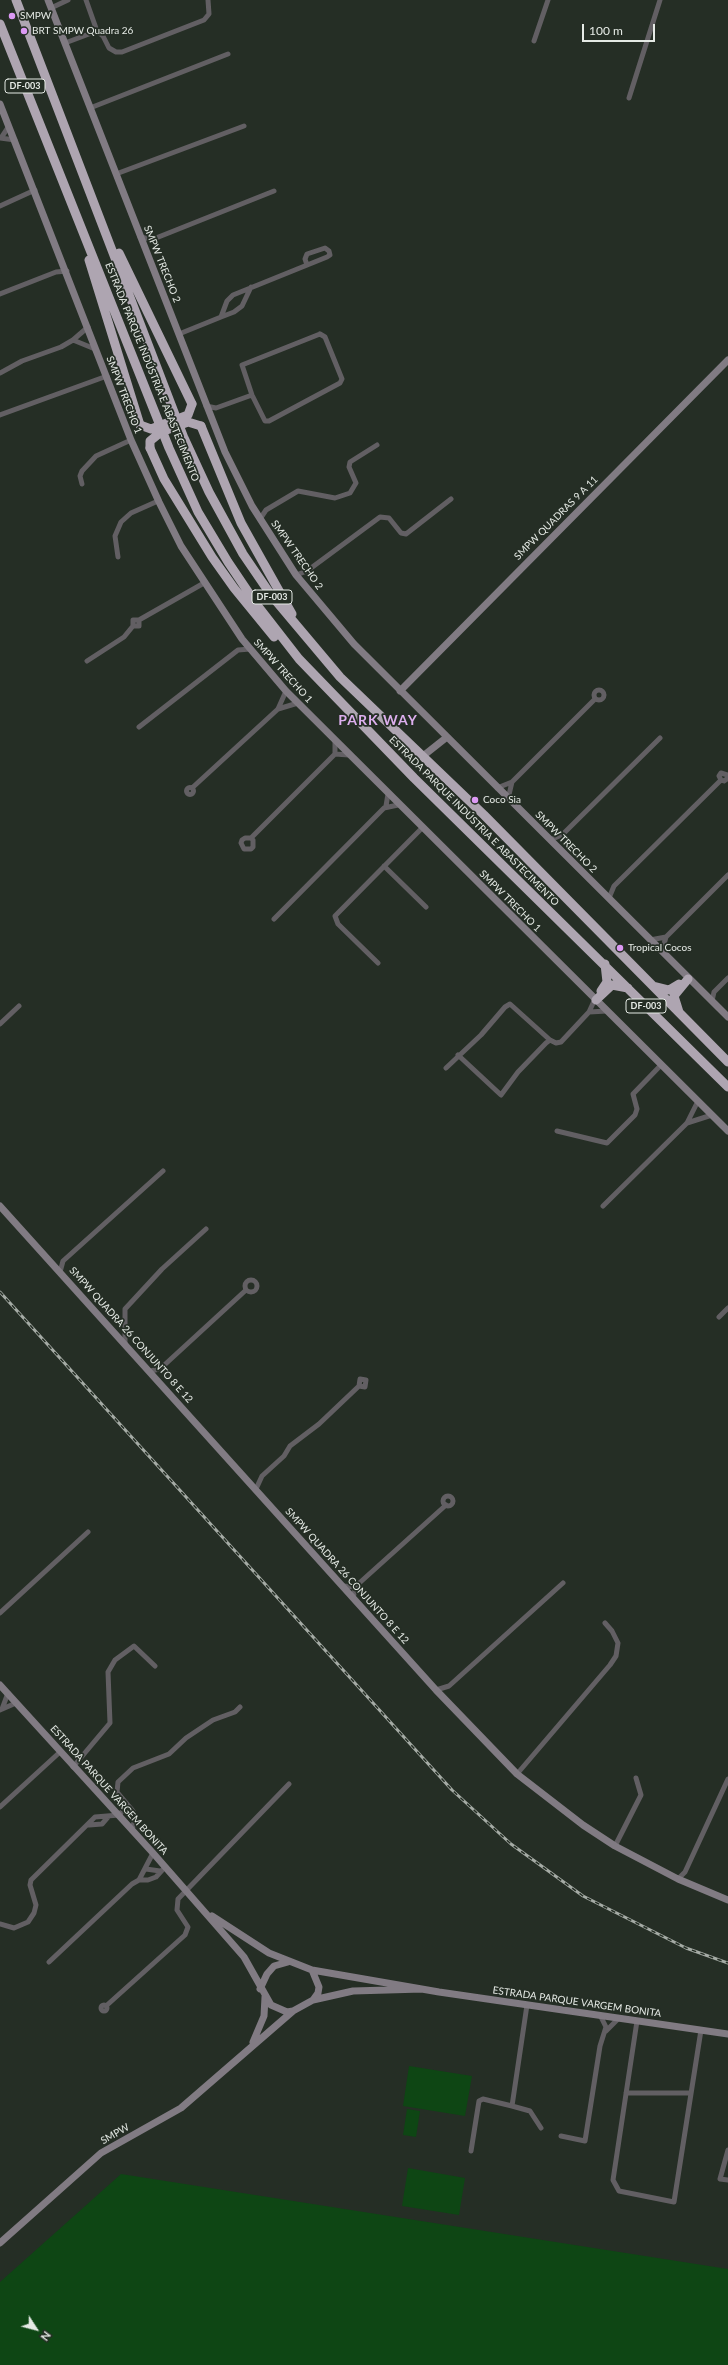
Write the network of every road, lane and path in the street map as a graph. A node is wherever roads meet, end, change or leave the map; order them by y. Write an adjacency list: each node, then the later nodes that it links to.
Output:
1 (16, 0): 25 (highway, ESTRADA PARQUE INDÚSTRIA E ABASTECIMENTO / DF-003)
2 (48, 0): 8 (street, SMPW TRECHO 2)
3 (68, 0): 8 (street)
4 (86, 0): 10 (street)
5 (208, 0): 10 (street)
6 (548, 0): 11 (street)
7 (660, 0): 14 (street)
8 (51, 8): 12 (street, SMPW TRECHO 2)
9 (0, 24): 26 (highway, ESTRADA PARQUE INDÚSTRIA E ABASTECIMENTO / DF-003)
10 (97, 31): 12 (street)
11 (534, 40)
12 (65, 43): 16 (street, SMPW TRECHO 2)
13 (228, 54): 16 (street)
14 (629, 98)
15 (0, 104): 17 (street, SMPW TRECHO 1)
16 (90, 108): 21 (street, SMPW TRECHO 2)
17 (9, 126): 19 (street); 20 (street, SMPW TRECHO 1)
18 (244, 126): 21 (street)
19 (0, 138): 20 (street)
20 (15, 140): 22 (street, SMPW TRECHO 1)
21 (116, 174): 27 (street, SMPW TRECHO 2)
22 (35, 190): 24 (street); 30 (street, SMPW TRECHO 1)
23 (274, 191): 28 (street)
24 (0, 206)
25 (101, 216): 26 (highway, bridge); 62 (highway, ESTRADA PARQUE INDÚSTRIA E ABASTECIMENTO / DF-003)
26 (79, 224): 66 (highway, ESTRADA PARQUE INDÚSTRIA E ABASTECIMENTO / DF-003)
27 (140, 237): 28 (street); 29 (street, SMPW TRECHO 2)
28 (151, 239): 29 (street)
29 (144, 247): 38 (street, SMPW TRECHO 2)
30 (64, 263): 32 (street, SMPW TRECHO 1); 33 (street)
31 (307, 265): 31 (street); 34 (street)
32 (67, 270): 33 (street); 37 (street, SMPW TRECHO 1)
33 (56, 272): 35 (street)
34 (251, 287): 36 (street); 36 (street)
35 (0, 294)
36 (221, 317): 38 (street)
37 (88, 327): 39 (street); 40 (street, SMPW TRECHO 1)
38 (179, 334): 45 (street, SMPW TRECHO 2)
39 (73, 340): 40 (street); 42 (street)
40 (95, 349): 43 (street, SMPW TRECHO 1)
41 (728, 360): 69 (street, SMPW QUADRAS 9 A 11)
42 (0, 373)
43 (107, 376): 47 (street); 49 (street, SMPW TRECHO 1)
44 (252, 395): 44 (street); 46 (street)
45 (206, 406): 46 (street); 48 (street, SMPW TRECHO 2)
46 (216, 408): 48 (street)
47 (0, 415)
48 (210, 416): 54 (street, SMPW TRECHO 2)
49 (131, 440): 51 (street); 53 (street, SMPW TRECHO 1)
50 (376, 446): 55 (street)
51 (82, 484)
52 (451, 499): 58 (street)
53 (158, 500): 57 (street); 60 (street, SMPW TRECHO 1)
54 (254, 510): 55 (street); 56 (street, SMPW TRECHO 2)
55 (266, 510): 56 (street)
56 (260, 519): 59 (street, SMPW TRECHO 2)
57 (118, 557)
58 (307, 571): 59 (street); 61 (street)
59 (296, 575): 61 (street, SMPW TRECHO 2)
60 (204, 582): 63 (street, SMPW TRECHO 1); 67 (street)
61 (302, 582): 69 (street, SMPW TRECHO 2)
62 (298, 628): 66 (highway, bridge); 79 (highway, ESTRADA PARQUE INDÚSTRIA E ABASTECIMENTO / DF-003)
63 (242, 639): 64 (street, SMPW TRECHO 1); 65 (street)
64 (250, 649): 65 (street); 68 (street, SMPW TRECHO 1)
65 (238, 650): 73 (street)
66 (299, 659): 106 (highway, ESTRADA PARQUE INDÚSTRIA E ABASTECIMENTO / DF-003)
67 (87, 660)
68 (286, 691): 71 (street, SMPW TRECHO 1); 72 (street)
69 (400, 691): 74 (street, SMPW TRECHO 2)
70 (596, 699): 83 (street)
71 (298, 703): 72 (street); 76 (street, SMPW TRECHO 1)
72 (278, 709): 84 (street)
73 (139, 727)
74 (446, 737): 79 (street); 85 (street, SMPW TRECHO 2)
75 (660, 738): 91 (street)
76 (335, 740): 77 (street); 78 (street, SMPW TRECHO 1)
77 (335, 754): 78 (street); 92 (street)
78 (350, 756): 86 (street, SMPW TRECHO 1)
79 (423, 756): 109 (highway, ESTRADA PARQUE INDÚSTRIA E ABASTECIMENTO / DF-003)
80 (728, 775): 82 (street)
81 (728, 778): 82 (street)
82 (721, 780): 97 (street)
83 (512, 782): 85 (street); 87 (street)
84 (192, 788)
85 (498, 788): 87 (street, SMPW TRECHO 2)
86 (388, 794): 88 (street, SMPW TRECHO 1); 89 (street)
87 (508, 799): 93 (street, SMPW TRECHO 2)
88 (398, 805): 89 (street); 90 (street, SMPW TRECHO 1)
89 (386, 806): 101 (street)
90 (422, 828): 95 (street); 113 (street, SMPW TRECHO 1)
91 (562, 835): 93 (street); 94 (street)
92 (251, 838)
93 (550, 840): 94 (street, SMPW TRECHO 2)
94 (559, 848): 98 (street, SMPW TRECHO 2)
95 (384, 866): 100 (street); 105 (street)
96 (728, 875): 102 (street)
97 (614, 886): 98 (street); 99 (street)
98 (602, 892): 99 (street, SMPW TRECHO 2)
99 (609, 898): 103 (street, SMPW TRECHO 2)
100 (426, 908)
101 (274, 919)
102 (666, 937): 103 (street); 104 (street)
103 (650, 940): 104 (street, SMPW TRECHO 2)
104 (662, 951): 107 (street, SMPW TRECHO 2)
105 (378, 963)
106 (605, 964): 110 (highway, ESTRADA PARQUE INDÚSTRIA E ABASTECIMENTO / DF-003); 113 (highway)
107 (687, 978): 109 (highway); 112 (street, SMPW TRECHO 2); 118 (highway)
108 (728, 978): 111 (street)
109 (650, 984): 118 (highway, ESTRADA PARQUE INDÚSTRIA E ABASTECIMENTO / DF-003)
110 (629, 988): 113 (highway); 126 (highway, ESTRADA PARQUE INDÚSTRIA E ABASTECIMENTO / DF-003)
111 (714, 992): 112 (street); 114 (street)
112 (704, 994): 114 (street, SMPW TRECHO 2)
113 (595, 999): 116 (street, SMPW TRECHO 1); 117 (street)
114 (712, 1001): 119 (street, SMPW TRECHO 2)
115 (19, 1006): 120 (street)
116 (607, 1011): 117 (street); 124 (street, SMPW TRECHO 1)
117 (589, 1012): 121 (street)
118 (682, 1017): 123 (highway, ESTRADA PARQUE INDÚSTRIA E ABASTECIMENTO / DF-003)
119 (728, 1017)
120 (0, 1024)
121 (550, 1040): 122 (street); 122 (street)
122 (458, 1055): 125 (street)
123 (728, 1062)
124 (661, 1065): 127 (street, SMPW TRECHO 1); 130 (street)
125 (446, 1068)
126 (728, 1087)
127 (698, 1101): 128 (street, SMPW TRECHO 1); 129 (street)
128 (712, 1115): 129 (street); 131 (street, SMPW TRECHO 1)
129 (687, 1123): 134 (street)
130 (557, 1131)
131 (728, 1131)
132 (163, 1171): 136 (street)
133 (0, 1206): 137 (street, SMPW QUADRA 26 CONJUNTO 8 E 12)
134 (603, 1206)
135 (206, 1229): 142 (street)
136 (63, 1261): 137 (street); 138 (street)
137 (52, 1263): 138 (street, SMPW QUADRA 26 CONJUNTO 8 E 12)
138 (60, 1272): 142 (street, SMPW QUADRA 26 CONJUNTO 8 E 12)
139 (246, 1290): 143 (street)
140 (728, 1308): 141 (street)
141 (719, 1317)
142 (125, 1344): 144 (street, SMPW QUADRA 26 CONJUNTO 8 E 12)
143 (160, 1370): 144 (street); 145 (street)
144 (150, 1371): 145 (street, SMPW QUADRA 26 CONJUNTO 8 E 12)
145 (157, 1379): 148 (street, SMPW QUADRA 26 CONJUNTO 8 E 12)
146 (359, 1386): 147 (street)
147 (260, 1478): 148 (street); 149 (street)
148 (248, 1480): 149 (street, SMPW QUADRA 26 CONJUNTO 8 E 12)
149 (256, 1489): 153 (street, SMPW QUADRA 26 CONJUNTO 8 E 12)
150 (446, 1505): 154 (street)
151 (88, 1532): 156 (street)
152 (563, 1583): 160 (street)
153 (343, 1586): 154 (street); 155 (street, SMPW QUADRA 26 CONJUNTO 8 E 12)
154 (356, 1587): 155 (street)
155 (353, 1598): 161 (street, SMPW QUADRA 26 CONJUNTO 8 E 12)
156 (0, 1613)
157 (605, 1623): 169 (street)
158 (155, 1666): 168 (street)
159 (0, 1685): 162 (street, ESTRADA PARQUE VARGEM BONITA)
160 (449, 1686): 161 (street); 163 (street)
161 (436, 1690): 163 (street, SMPW QUADRA 26 CONJUNTO 8 E 12)
162 (8, 1693): 164 (street, ESTRADA PARQUE VARGEM BONITA); 166 (street)
163 (444, 1700): 169 (street, SMPW QUADRA 26 CONJUNTO 8 E 12)
164 (16, 1703): 166 (street); 167 (street, ESTRADA PARQUE VARGEM BONITA)
165 (240, 1707): 173 (street)
166 (1, 1710)
167 (60, 1752): 168 (street, ESTRADA PARQUE VARGEM BONITA); 174 (street)
168 (73, 1766): 175 (street, ESTRADA PARQUE VARGEM BONITA)
169 (517, 1774): 179 (street, SMPW QUADRA 26 CONJUNTO 8 E 12)
170 (636, 1778): 179 (street)
171 (728, 1779): 183 (street)
172 (289, 1784): 187 (street)
173 (128, 1805): 175 (street); 178 (street)
174 (0, 1807)
175 (119, 1815): 176 (street); 178 (street, ESTRADA PARQUE VARGEM BONITA)
176 (108, 1817): 177 (street); 177 (street)
177 (89, 1825): 190 (street)
178 (132, 1831): 180 (street, ESTRADA PARQUE VARGEM BONITA)
179 (615, 1846): 184 (street, SMPW QUADRA 26 CONJUNTO 8 E 12)
180 (153, 1853): 181 (street); 182 (street, ESTRADA PARQUE VARGEM BONITA)
181 (146, 1869): 182 (street); 185 (street)
182 (163, 1869): 185 (street); 187 (street, ESTRADA PARQUE VARGEM BONITA)
183 (685, 1873): 184 (street); 186 (street)
184 (678, 1879): 186 (street, SMPW QUADRA 26 CONJUNTO 8 E 12)
185 (139, 1880): 191 (street)
186 (686, 1882): 188 (street, SMPW QUADRA 26 CONJUNTO 8 E 12)
187 (185, 1891): 189 (street, ESTRADA PARQUE VARGEM BONITA); 199 (street)
188 (728, 1900)
189 (203, 1910): 192 (street, ESTRADA PARQUE VARGEM BONITA); 194 (street, ESTRADA PARQUE VARGEM BONITA)
190 (0, 1924)
191 (50, 1962)
192 (288, 1962): 193 (street, ESTRADA PARQUE VARGEM BONITA); 194 (street)
193 (312, 1970): 195 (street, ESTRADA PARQUE VARGEM BONITA); 197 (street)
194 (260, 1989): 196 (street, ESTRADA PARQUE VARGEM BONITA)
195 (422, 1989): 197 (street, ESTRADA PARQUE VARGEM BONITA); 198 (street, ESTRADA PARQUE VARGEM BONITA)
196 (265, 1997): 200 (street, ESTRADA PARQUE VARGEM BONITA); 207 (street, SMPW)
197 (313, 2000): 200 (street, ESTRADA PARQUE VARGEM BONITA)
198 (527, 2005): 201 (street, ESTRADA PARQUE VARGEM BONITA); 210 (street)
199 (106, 2006)
200 (293, 2011): 207 (street, SMPW)
201 (600, 2015): 202 (street, ESTRADA PARQUE VARGEM BONITA); 205 (street)
202 (619, 2018): 203 (street, ESTRADA PARQUE VARGEM BONITA); 205 (street)
203 (637, 2021): 204 (street, ESTRADA PARQUE VARGEM BONITA); 208 (street)
204 (701, 2030): 206 (street, ESTRADA PARQUE VARGEM BONITA); 209 (street)
205 (605, 2032): 212 (street)
206 (728, 2034)
207 (247, 2050): 216 (street, SMPW)
208 (626, 2093): 209 (street); 209 (street)
209 (691, 2093)
210 (512, 2106): 211 (street); 214 (street)
211 (541, 2128)
212 (561, 2136)
213 (728, 2150): 215 (street)
214 (471, 2151)
215 (728, 2180)
216 (0, 2243)

